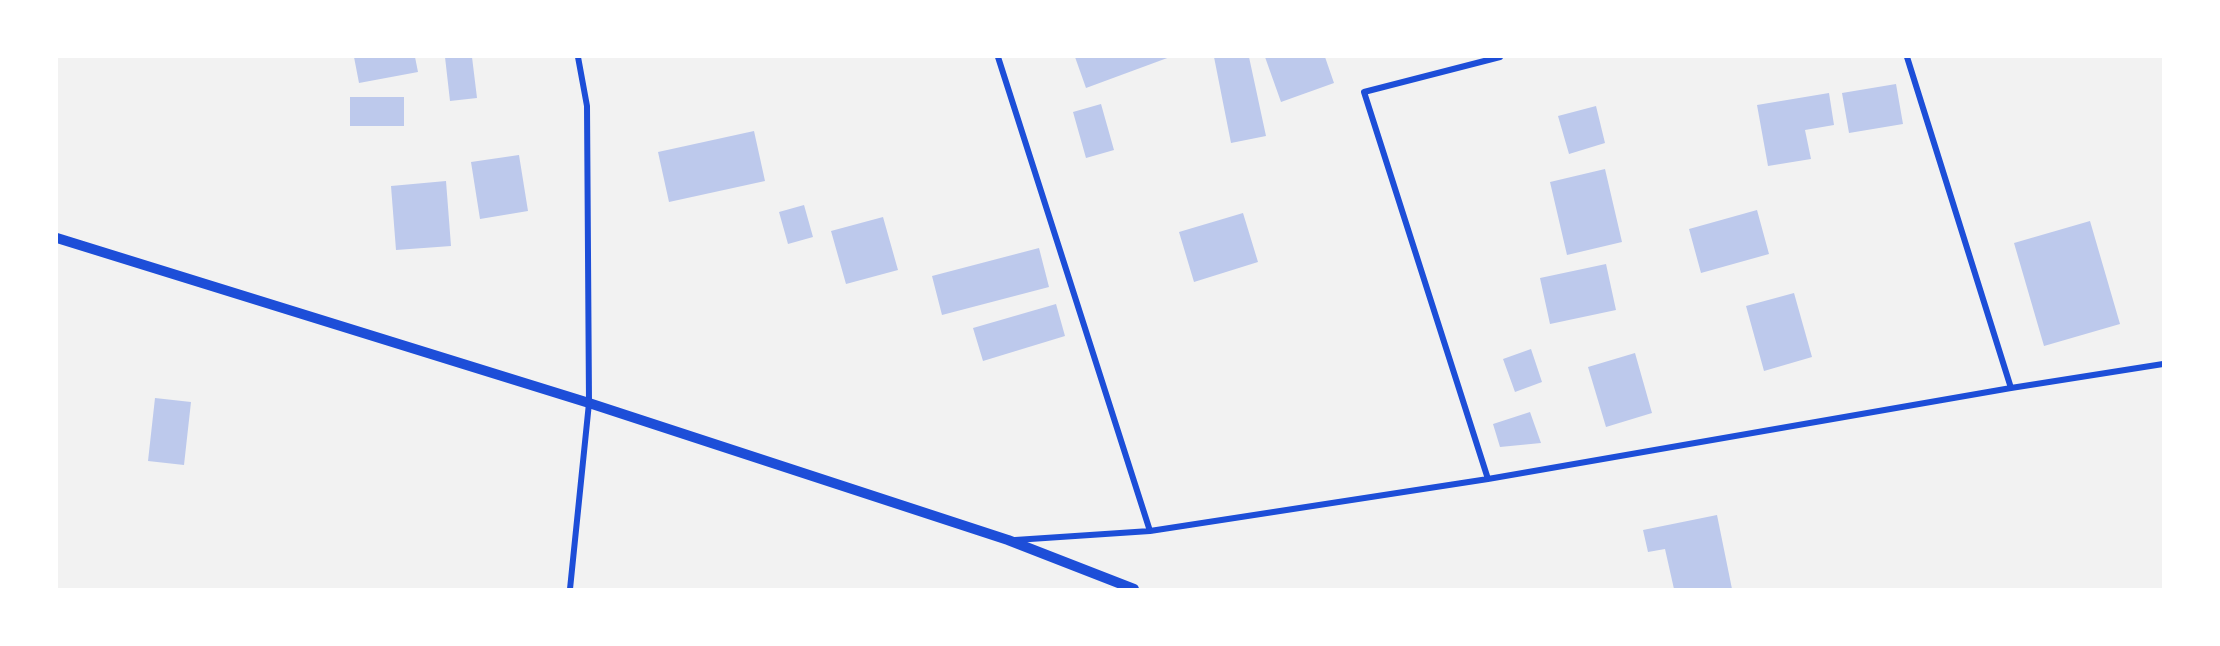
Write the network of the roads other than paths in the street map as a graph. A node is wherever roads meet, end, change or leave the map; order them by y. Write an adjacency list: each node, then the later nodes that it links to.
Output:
1 (578, 57): 8 (street)
2 (998, 57): 10 (street)
3 (1500, 57): 9 (street)
4 (1907, 57): 7 (street)
5 (57, 238): 8 (street)
6 (2163, 364): 7 (street)
7 (2011, 388): 9 (street)
8 (589, 403): 11 (street); 12 (street)
9 (1488, 479): 10 (street)
10 (1150, 531): 11 (street)
11 (1008, 540): 13 (street)
12 (570, 589)
13 (1134, 589)

